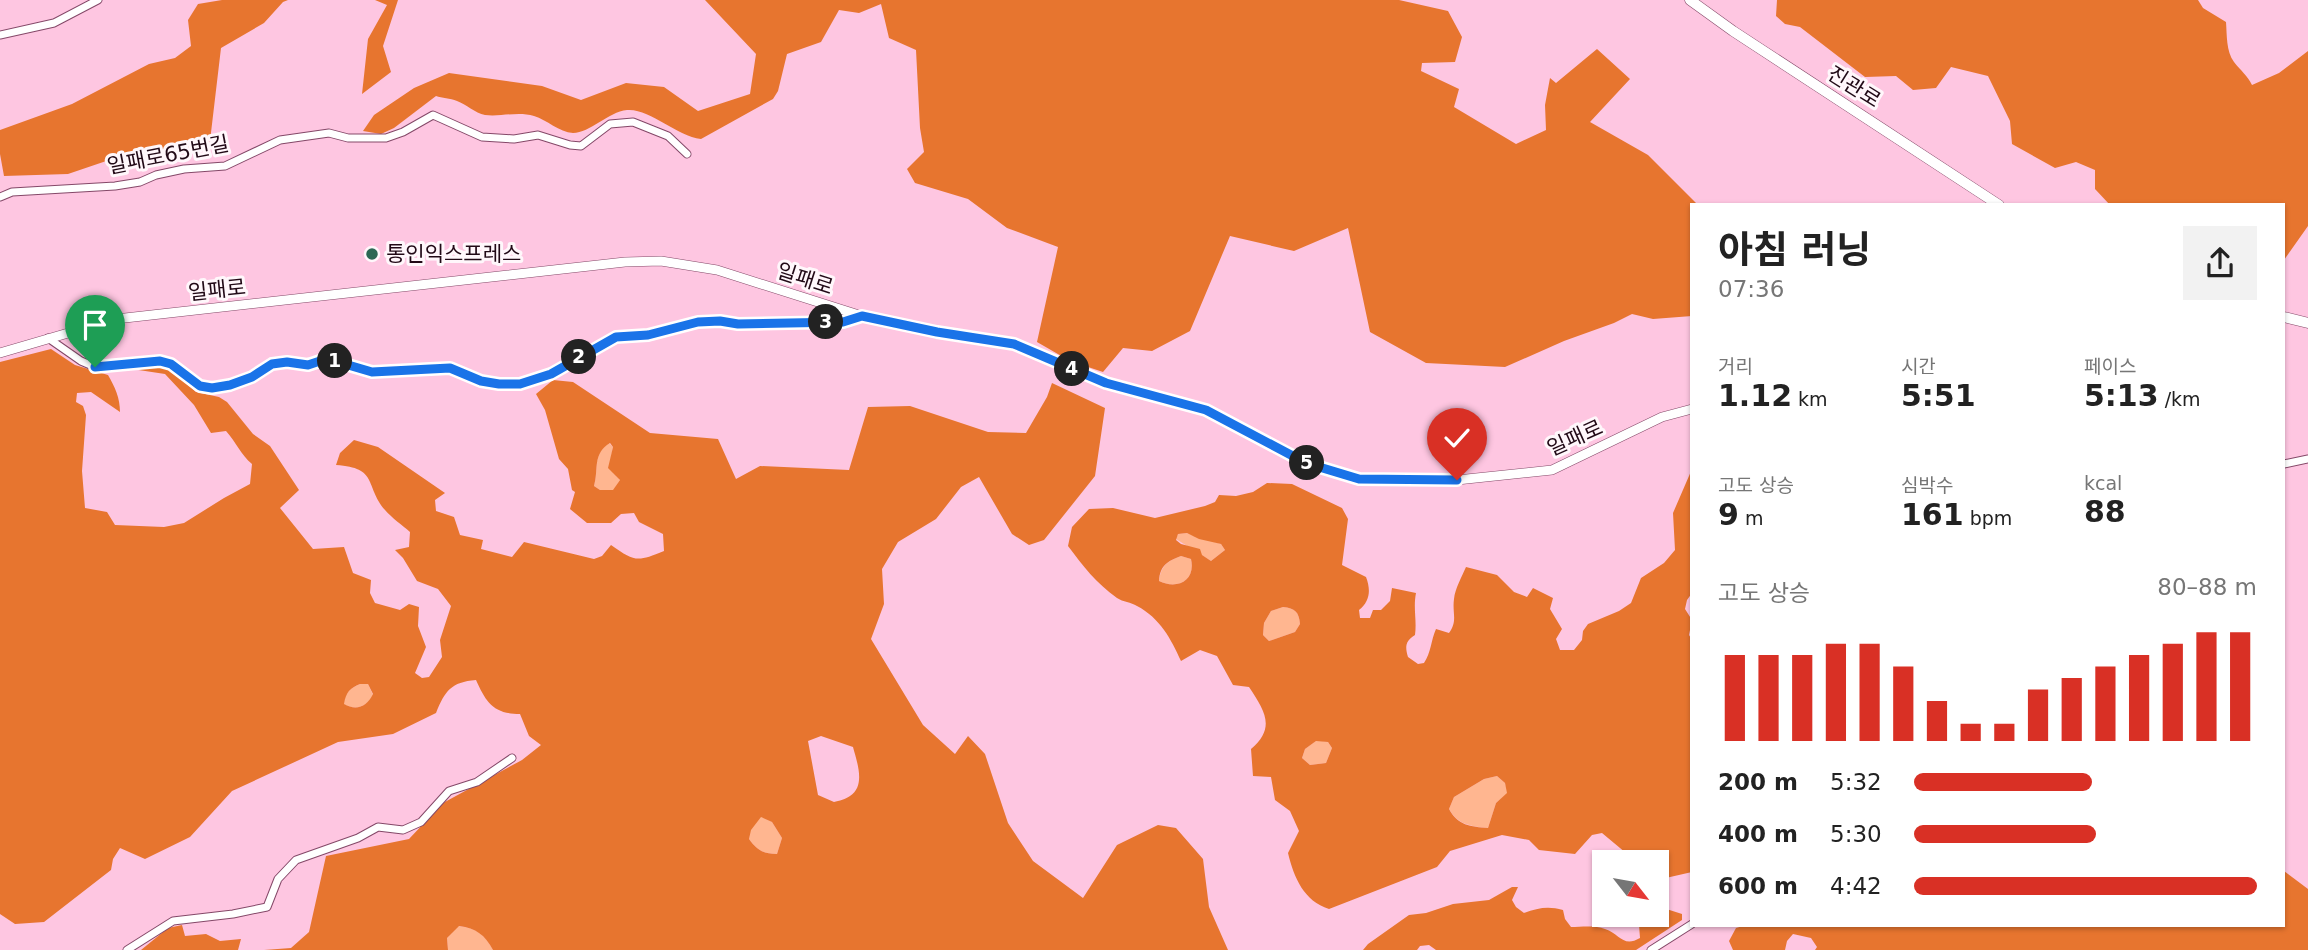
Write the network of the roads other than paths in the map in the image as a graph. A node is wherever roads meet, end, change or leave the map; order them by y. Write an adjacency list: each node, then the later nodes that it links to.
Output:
1 (97, 0): 3 (street)
2 (1690, 0): 6 (main road, 진관로)
3 (0, 35)
4 (687, 154): 5 (street, 일패로65번길)
5 (0, 197)
6 (1996, 203)
7 (862, 316): 10 (street, 일패로); 10 (street); 12 (street, 일패로)
8 (2285, 317): 9 (main road)
9 (2308, 323)
10 (48, 338): 11 (street, 일패로)
11 (0, 353)
12 (1690, 410)
13 (2308, 459): 14 (street)
14 (2285, 464)
15 (512, 758): 17 (street)
16 (1690, 925): 18 (street)
17 (127, 950)
18 (1651, 950)

